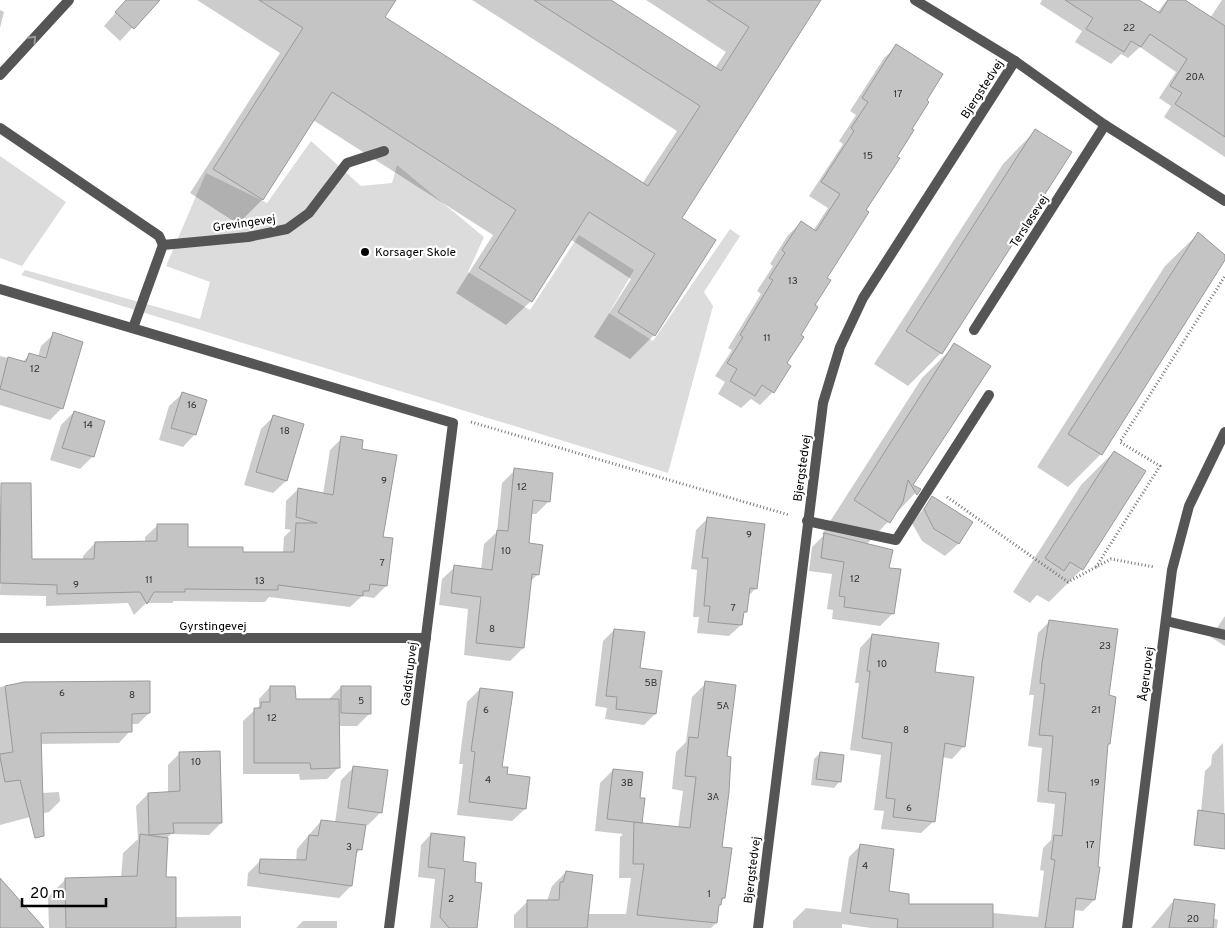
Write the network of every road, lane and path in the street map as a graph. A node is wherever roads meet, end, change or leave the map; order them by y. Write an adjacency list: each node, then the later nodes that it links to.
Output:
1 (69, 0): 4 (street, one-way to 1)
2 (915, 0): 3 (street)
3 (1015, 61): 5 (street); 18 (street, Bjergstedvej)
4 (0, 75)
5 (1105, 125): 8 (street); 13 (street, Tersløsevej)
6 (0, 128): 9 (street)
7 (384, 151): 9 (street, Grevingevej)
8 (1225, 201)
9 (163, 245): 12 (street)
10 (1225, 276): 19 (path)
11 (0, 288): 12 (street)
12 (133, 328): 15 (street)
13 (974, 330)
14 (989, 395): 17 (street)
15 (453, 423): 18 (path); 24 (street, Gadstrupvej)
16 (1225, 432): 20 (street, Ågerupvej)
17 (930, 485): 18 (street); 19 (path)
18 (807, 521): 26 (street, Bjergstedvej)
19 (1096, 567): 20 (path)
20 (1172, 570): 21 (street, Ågerupvej)
21 (1166, 621): 22 (street); 27 (street, Ågerupvej)
22 (1225, 635)
23 (0, 638): 24 (street, Gyrstingevej)
24 (426, 638): 25 (street, Gadstrupvej)
25 (389, 928)
26 (758, 928)
27 (1127, 928)

